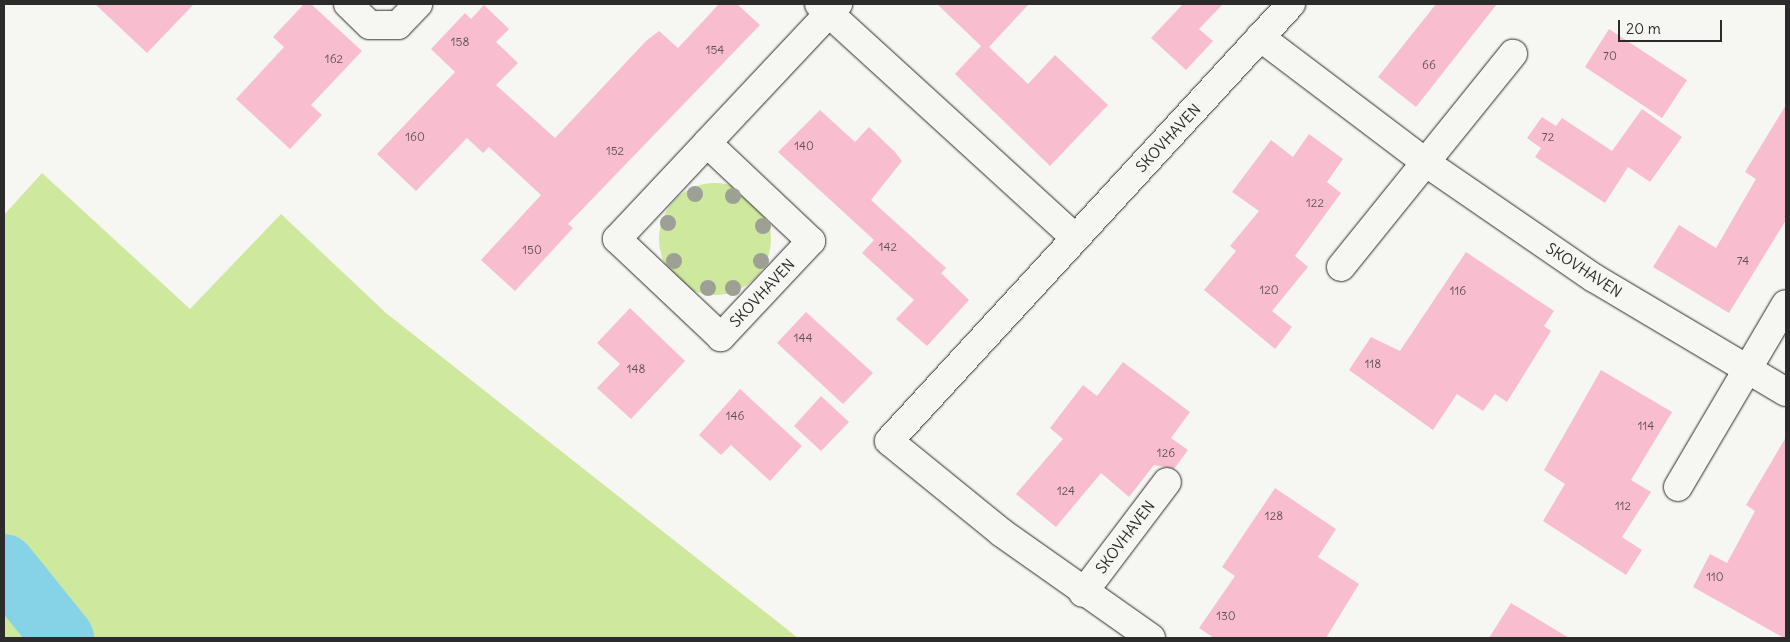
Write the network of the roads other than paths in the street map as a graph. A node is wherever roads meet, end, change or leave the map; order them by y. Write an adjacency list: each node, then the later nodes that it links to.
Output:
1 (348, 4): 2 (street)
2 (418, 4)
3 (1292, 4): 5 (street, SKOVHAVEN)
4 (829, 7): 7 (street, SKOVHAVEN); 9 (street, SKOVHAVEN)
5 (1260, 37): 8 (street, SKOVHAVEN); 9 (street, SKOVHAVEN)
6 (1513, 54): 8 (street)
7 (707, 143): 7 (street, SKOVHAVEN)
8 (1425, 162): 10 (street); 12 (street, SKOVHAVEN)
9 (1076, 238): 16 (street, SKOVHAVEN)
10 (1341, 267)
11 (1786, 304): 12 (street)
12 (1747, 371): 13 (street, SKOVHAVEN); 15 (street)
13 (1786, 392)
14 (1167, 482): 16 (street, SKOVHAVEN)
15 (1678, 487)
16 (1083, 592): 17 (street, SKOVHAVEN)
17 (1151, 638)

